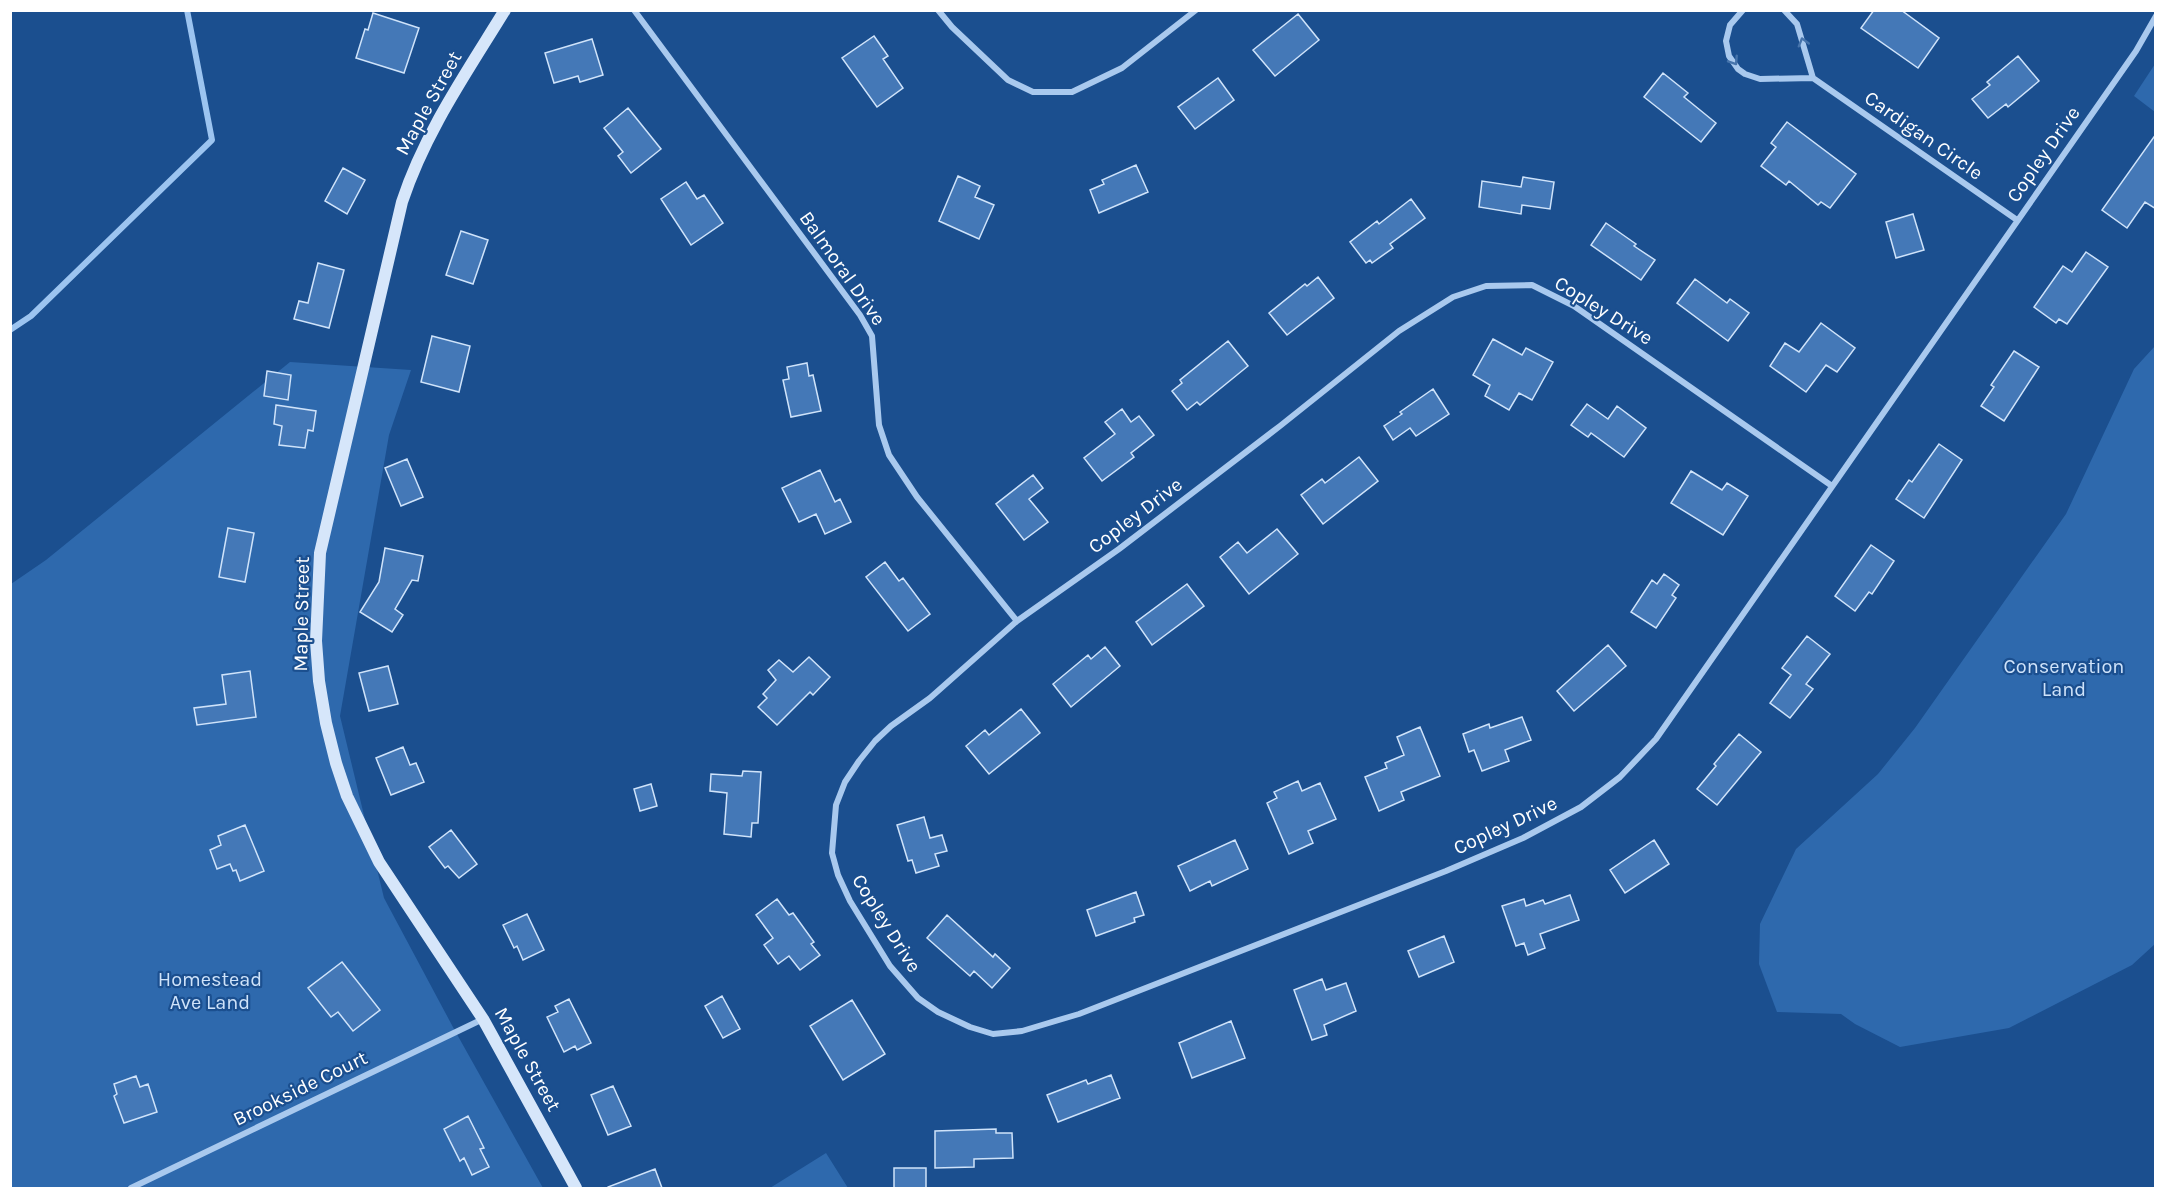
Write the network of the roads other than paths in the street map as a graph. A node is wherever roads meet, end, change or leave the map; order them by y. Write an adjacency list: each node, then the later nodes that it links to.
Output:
1 (505, 10): 12 (street, Maple Street)
2 (634, 10): 11 (street, Balmoral Drive)
3 (938, 10): 4 (street)
4 (1196, 10)
5 (1743, 10): 8 (street, one-way to 8)
6 (1784, 10): 8 (street, one-way to 6)
7 (2156, 16): 9 (street, Copley Drive)
8 (1813, 78): 9 (street, Cardigan Circle)
9 (2017, 220): 10 (street, Copley Drive)
10 (1832, 486): 11 (street, Copley Drive); 11 (street, Copley Drive)
11 (1017, 621)
12 (483, 1019): 13 (street, Brookside Court); 14 (street, Maple Street)
13 (131, 1188)
14 (576, 1188)

